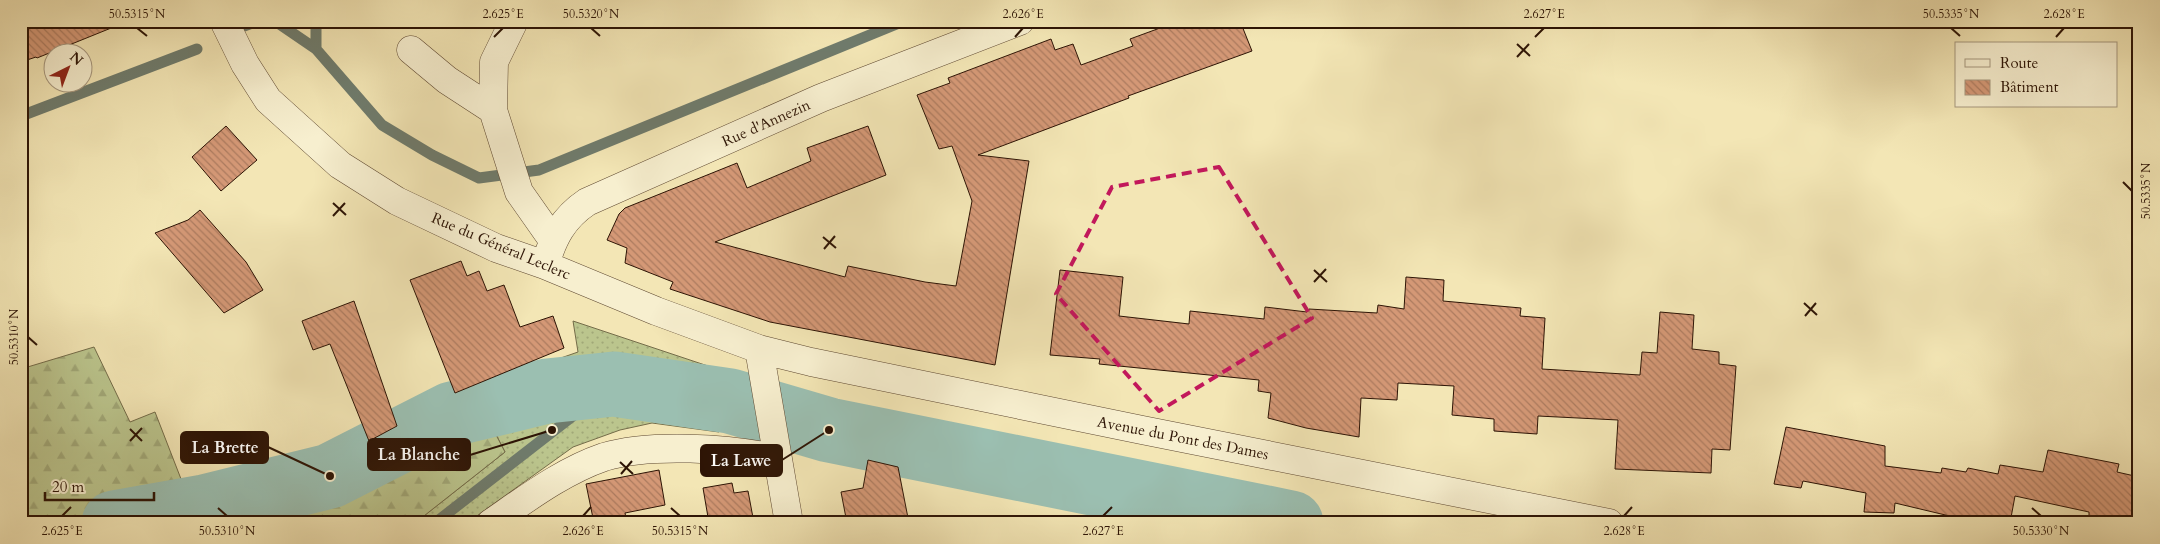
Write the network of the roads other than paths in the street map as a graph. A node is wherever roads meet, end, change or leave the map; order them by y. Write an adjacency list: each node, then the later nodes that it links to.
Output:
1 (224, 21): 7 (street, Rue du Général Leclerc)
2 (514, 21): 5 (street)
3 (1020, 21): 6 (street, Rue d'Annezin)
4 (411, 50): 5 (street)
5 (493, 110): 6 (street)
6 (552, 239): 7 (street, Rue d'Annezin)
7 (545, 265): 8 (street, Rue du Général Leclerc)
8 (761, 359): 9 (street); 12 (street, Avenue du Pont des Dames)
9 (778, 452): 10 (street); 11 (street)
10 (491, 523)
11 (789, 523)
12 (1609, 523)

